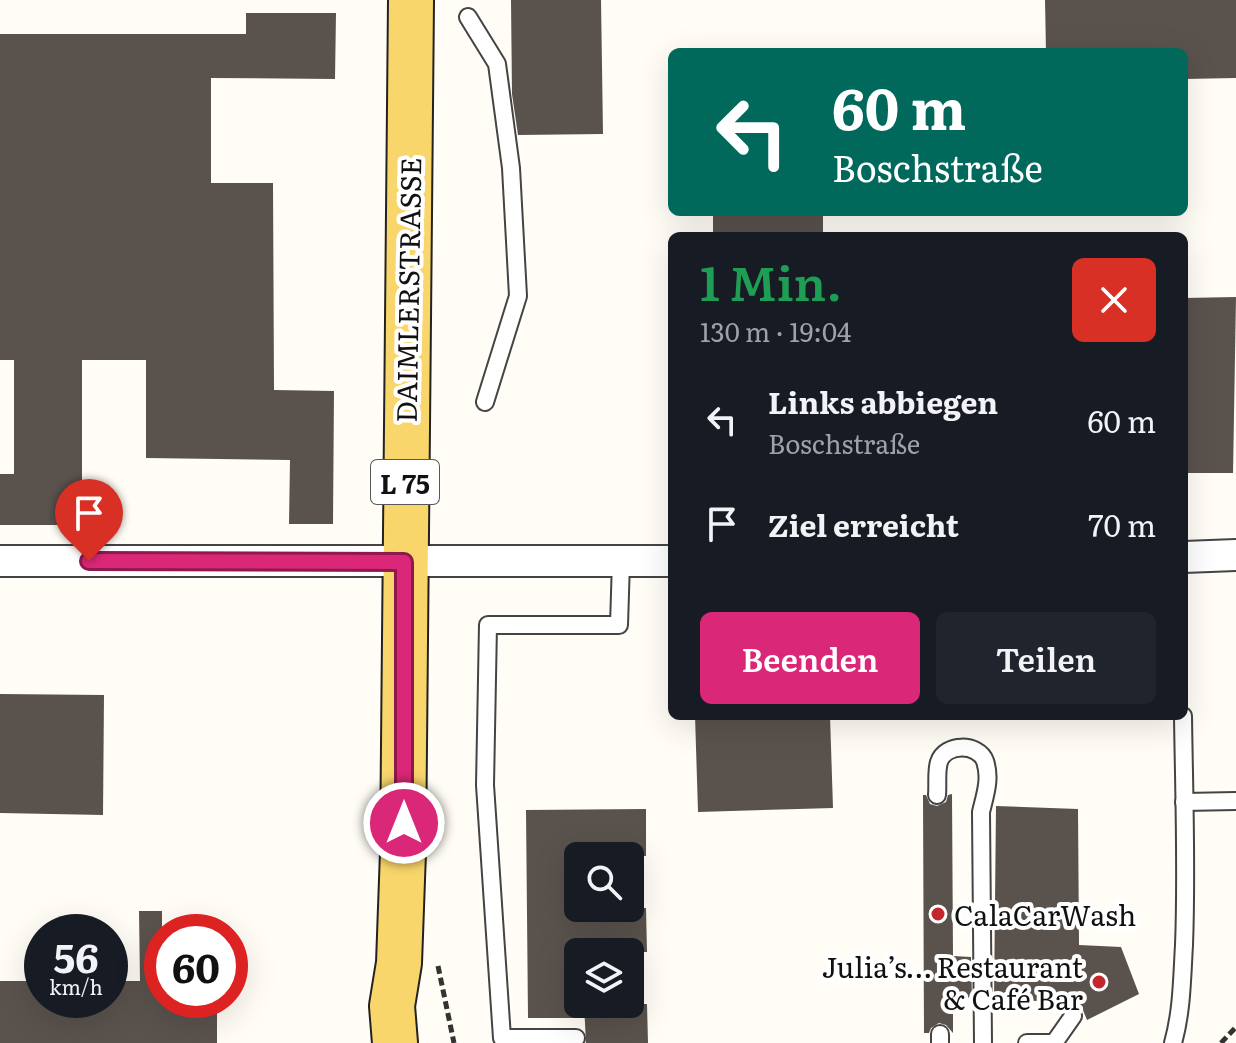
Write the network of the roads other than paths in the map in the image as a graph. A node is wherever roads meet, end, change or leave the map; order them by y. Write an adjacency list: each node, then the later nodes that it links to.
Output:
1 (411, 0): 9 (main road, DAIMLERSTRASSE / L 75)
2 (468, 17): 3 (lane)
3 (485, 402)
4 (1236, 555): 5 (street)
5 (1188, 557)
6 (0, 561): 9 (street)
7 (621, 561): 8 (street); 9 (street); 16 (lane)
8 (668, 561)
9 (404, 562): 14 (main road, DAIMLERSTRASSE / L 75)
10 (1183, 720): 13 (lane)
11 (937, 795): 19 (lane)
12 (1236, 801): 13 (lane)
13 (1184, 802): 22 (lane)
14 (399, 963): 17 (main road, DAIMLERSTRASSE / L 75); 18 (main road, DAIMLERSTRASSE / L 75)
15 (1073, 1016): 21 (lane)
16 (576, 1038)
17 (395, 1043)
18 (423, 1043)
19 (983, 1043)
20 (1027, 1043): 21 (lane)
21 (1054, 1043)
22 (1173, 1043)

